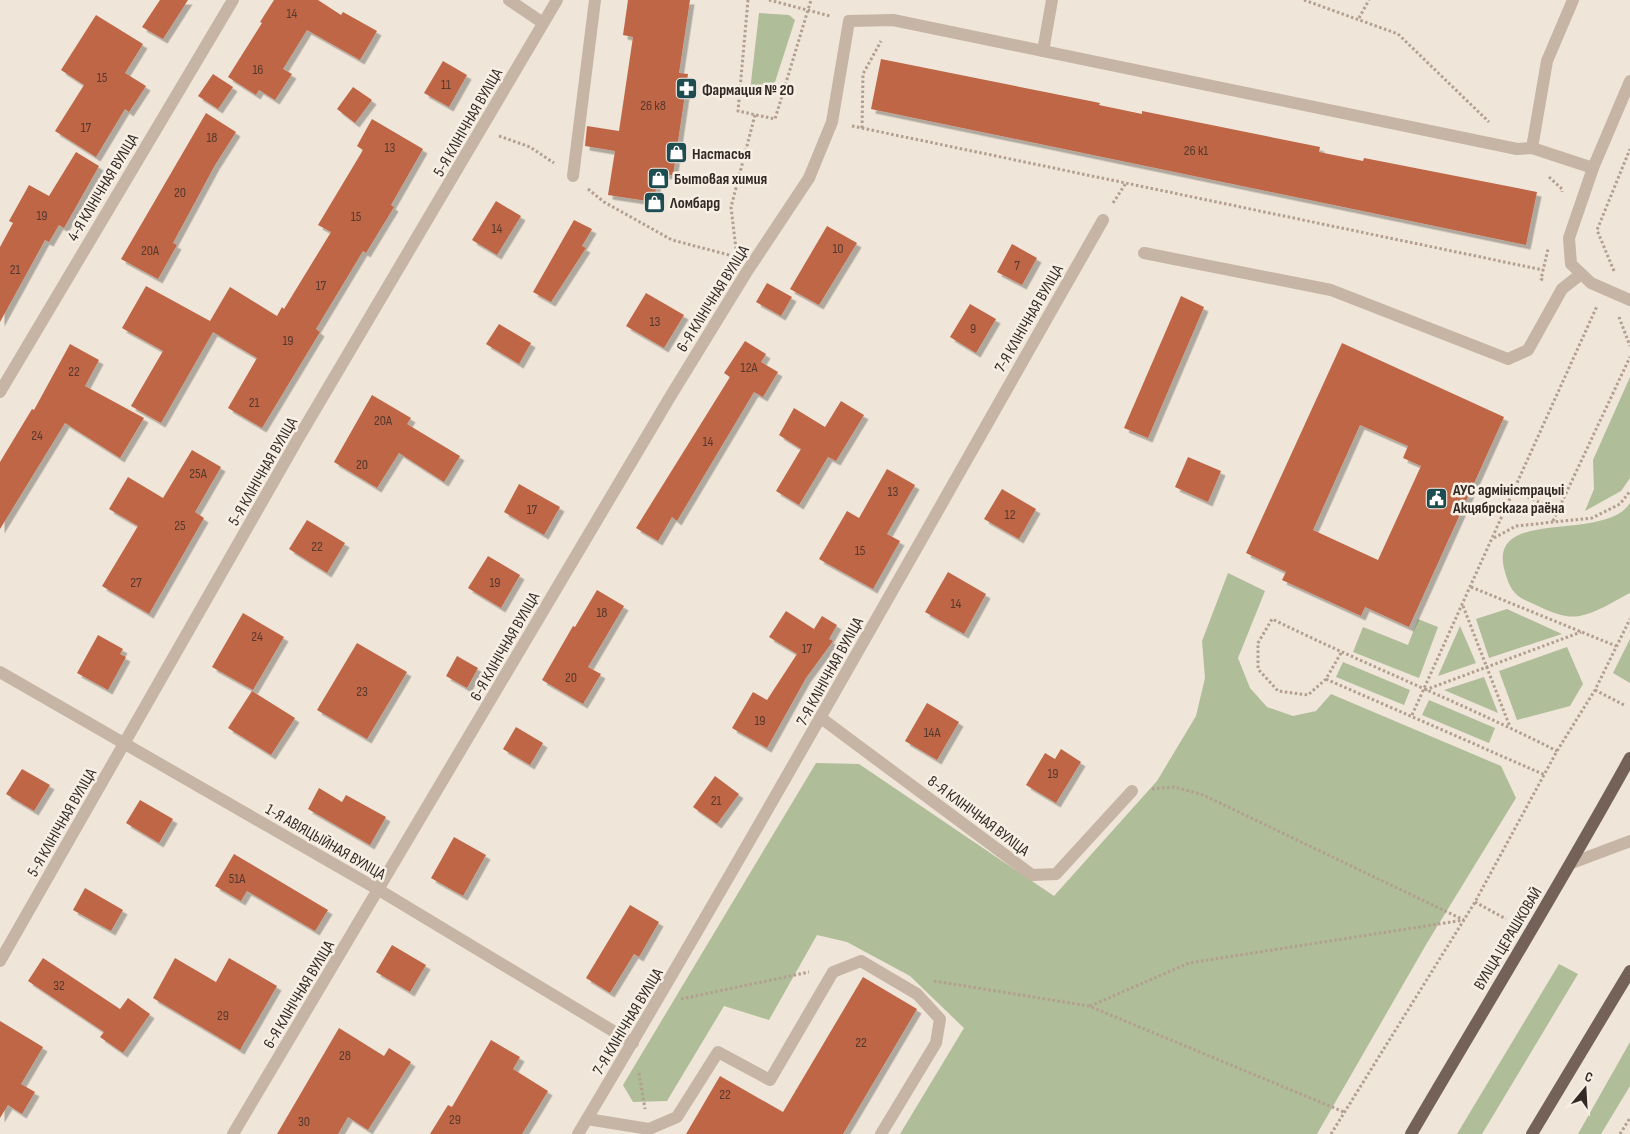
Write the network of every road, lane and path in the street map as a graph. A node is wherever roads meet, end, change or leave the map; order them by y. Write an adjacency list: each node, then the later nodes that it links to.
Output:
1 (233, 0): 35 (street, 4-Я КЛІНІЧНАЯ ВУЛІЦА)
2 (509, 0): 15 (street)
3 (557, 0): 15 (street, 5-Я КЛІНІЧНАЯ ВУЛІЦА)
4 (595, 0): 25 (street)
5 (748, 0): 18 (path)
6 (769, 0): 11 (path)
7 (811, 0): 11 (path)
8 (1052, 0): 16 (street)
9 (1369, 0): 13 (path)
10 (1573, 0): 22 (street)
11 (808, 10): 12 (path); 18 (path)
12 (836, 17)
13 (1359, 18)
14 (892, 20): 16 (street); 19 (street, 6-Я КЛІНІЧНАЯ ВУЛІЦА); 20 (path)
15 (543, 24): 21 (street, 5-Я КЛІНІЧНАЯ ВУЛІЦА)
16 (1043, 51): 22 (street)
17 (1630, 81): 24 (street)
18 (755, 115): 25 (path)
19 (832, 122): 20 (path); 63 (street, 6-Я КЛІНІЧНАЯ ВУЛІЦА)
20 (862, 128): 28 (path)
21 (482, 131): 25 (path); 56 (street, 5-Я КЛІНІЧНАЯ ВУЛІЦА)
22 (1532, 148): 24 (street)
23 (1630, 149): 30 (path)
24 (1593, 168): 29 (street)
25 (573, 176)
26 (1103, 220): 54 (street, 7-Я КЛІНІЧНАЯ ВУЛІЦА)
27 (1144, 254): 29 (street)
28 (1543, 270)
29 (1581, 274): 30 (street)
30 (1628, 299)
31 (1597, 305): 36 (path)
32 (1618, 314): 33 (path)
33 (1630, 346)
34 (1630, 357): 38 (path)
35 (0, 392)
36 (1514, 491): 38 (path); 40 (path)
37 (1630, 491): 39 (path)
38 (1559, 510): 39 (path)
39 (1553, 521): 40 (path)
40 (1493, 538): 41 (path)
41 (1471, 587): 42 (path); 44 (path)
42 (1463, 605): 47 (path); 50 (path)
43 (1630, 619): 45 (path)
44 (1581, 632): 45 (path); 47 (path)
45 (1616, 646): 51 (path)
46 (1341, 653): 49 (path); 49 (path); 50 (path)
47 (1488, 665): 50 (path); 55 (path)
48 (0, 672): 56 (street, 1-Я АВІЯЦЫЙНАЯ ВУЛІЦА)
49 (1326, 679): 53 (path)
50 (1424, 690): 53 (path); 55 (path)
51 (1595, 690): 52 (path); 57 (path)
52 (1624, 705)
53 (1412, 715): 59 (path)
54 (821, 718): 60 (street, 8-Я КЛІНІЧНАЯ ВУЛІЦА); 71 (street, 7-Я КЛІНІЧНАЯ ВУЛІЦА)
55 (1510, 727): 57 (path)
56 (124, 744): 63 (street, 1-Я АВІЯЦЫЙНАЯ ВУЛІЦА); 67 (street, 5-Я КЛІНІЧНАЯ ВУЛІЦА)
57 (1558, 751): 59 (path)
58 (1630, 758): 62 (main road, ВУЛІЦА ЦЕРАШКОВАЙ)
59 (1545, 775): 64 (path)
60 (1132, 791): 66 (path)
61 (1630, 841): 62 (street)
62 (1572, 863): 82 (main road, ВУЛІЦА ЦЕРАШКОВАЙ)
63 (379, 890): 73 (street, 1-Я АВІЯЦЫЙНАЯ ВУЛІЦА); 78 (street, 6-Я КЛІНІЧНАЯ ВУЛІЦА)
64 (1475, 902): 65 (path); 66 (path)
65 (1506, 919)
66 (1464, 920): 72 (path); 74 (path)
67 (0, 961)
68 (1630, 970): 83 (main road)
69 (815, 971): 71 (path)
70 (927, 979): 72 (path)
71 (656, 1005): 73 (street, 7-Я КЛІНІЧНАЯ ВУЛІЦА)
72 (1089, 1006): 74 (path)
73 (633, 1043): 76 (street, 7-Я КЛІНІЧНАЯ ВУЛІЦА); 77 (path)
74 (1344, 1112): 81 (path)
75 (1630, 1118): 84 (path)
76 (587, 1119): 77 (street); 79 (street, 7-Я КЛІНІЧНАЯ ВУЛІЦА)
77 (649, 1129): 80 (street)
78 (233, 1134)
79 (578, 1134)
80 (881, 1134)
81 (1331, 1134)
82 (1411, 1134)
83 (1532, 1134)
84 (1620, 1134)

